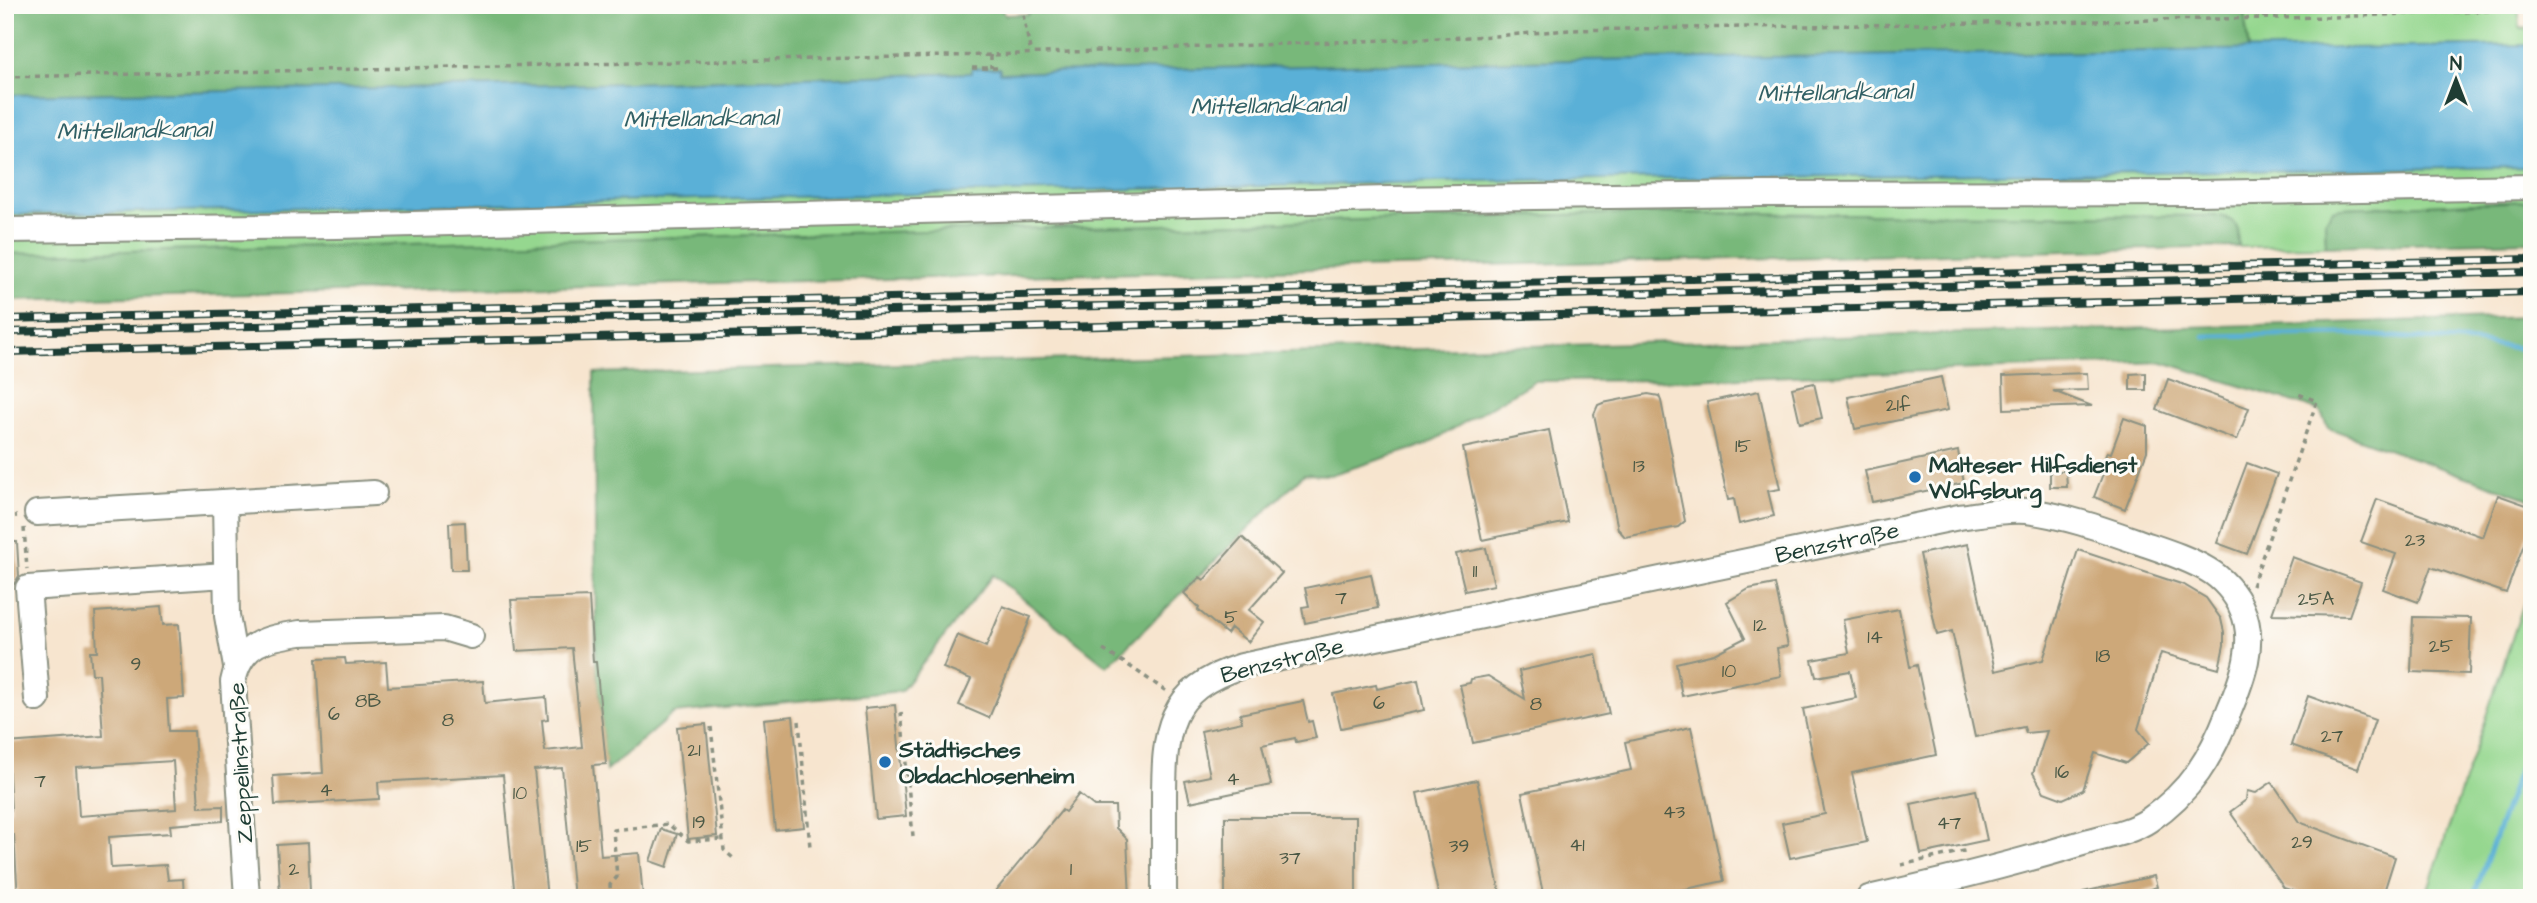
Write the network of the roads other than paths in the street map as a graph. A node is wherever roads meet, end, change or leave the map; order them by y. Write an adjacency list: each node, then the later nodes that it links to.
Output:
1 (2532, 187): 2 (street)
2 (5, 230)
3 (374, 493): 4 (street)
4 (225, 502): 5 (street); 6 (street)
5 (30, 514)
6 (226, 575): 8 (street); 9 (street)
7 (471, 636): 8 (street, Zeppelinstraße)
8 (236, 667): 11 (street, Zeppelinstraße)
9 (37, 699)
10 (1964, 888): 12 (street, Benzstraße); 13 (street, Benzstraße)
11 (247, 898)
12 (1164, 898)
13 (1869, 898)

